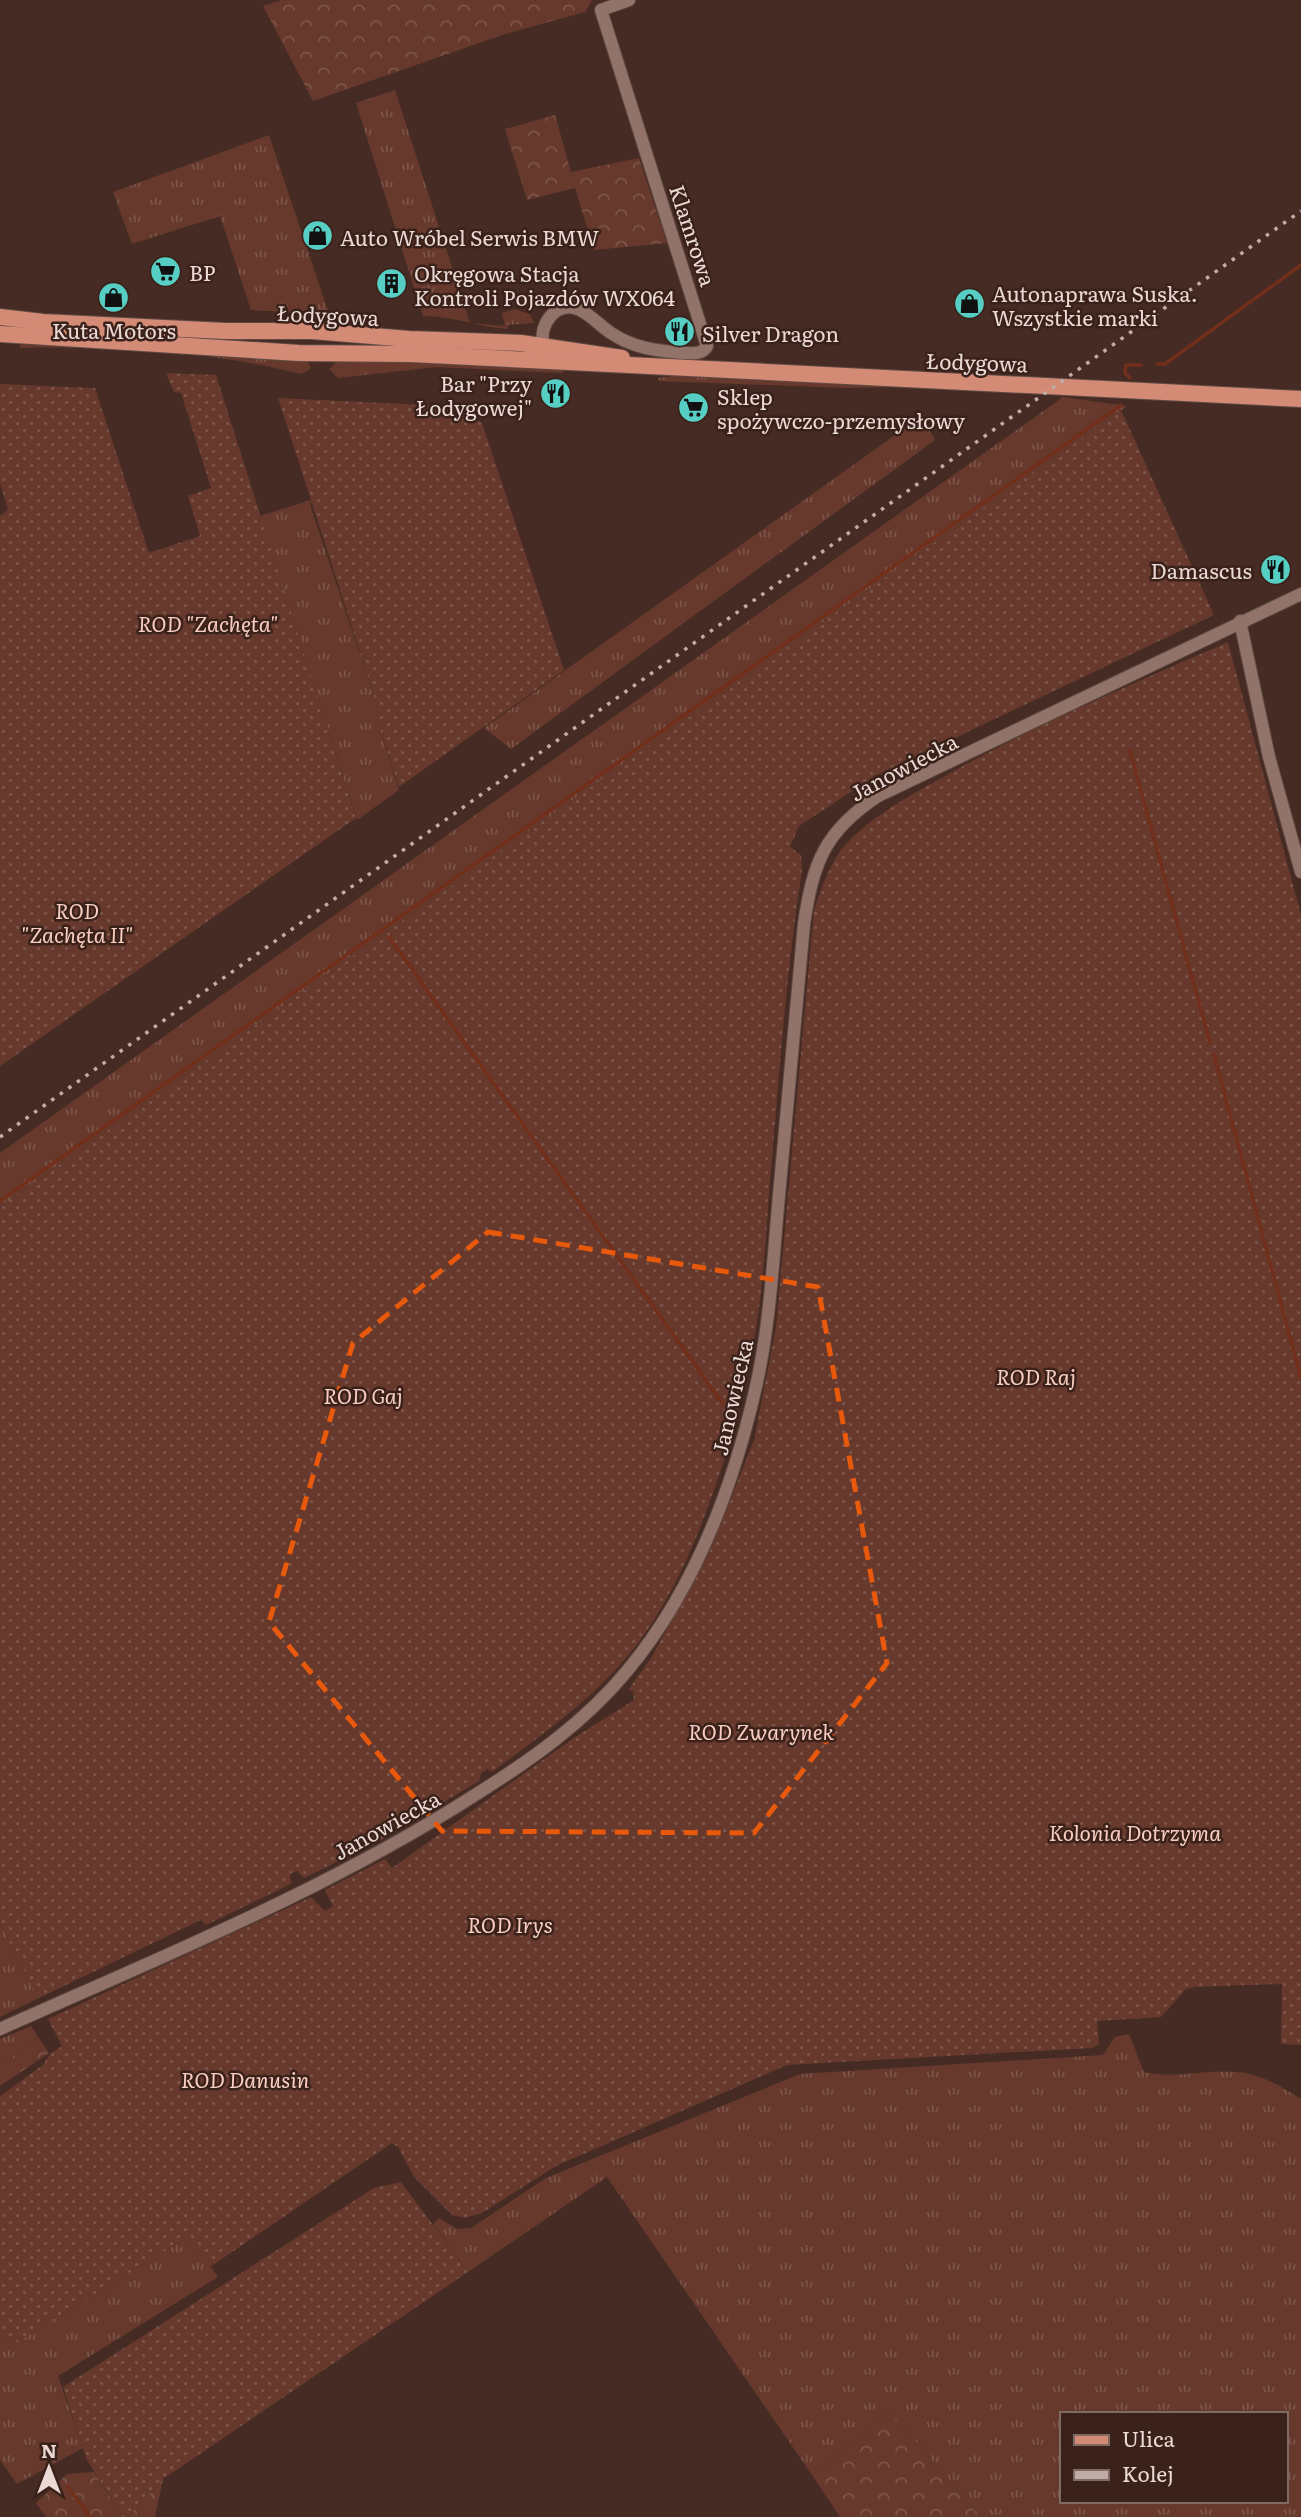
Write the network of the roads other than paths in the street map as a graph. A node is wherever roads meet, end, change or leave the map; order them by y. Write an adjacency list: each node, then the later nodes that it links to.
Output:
1 (629, 0): 4 (street, Klamrowa)
2 (0, 317): 4 (main road, Łodygowa)
3 (0, 334): 4 (main road, Łodygowa)
4 (542, 354): 5 (main road, Łodygowa)
5 (1301, 399)
6 (1301, 594): 7 (street, Janowiecka)
7 (1235, 624): 8 (street); 9 (street, Janowiecka)
8 (1301, 872)
9 (0, 2029)

